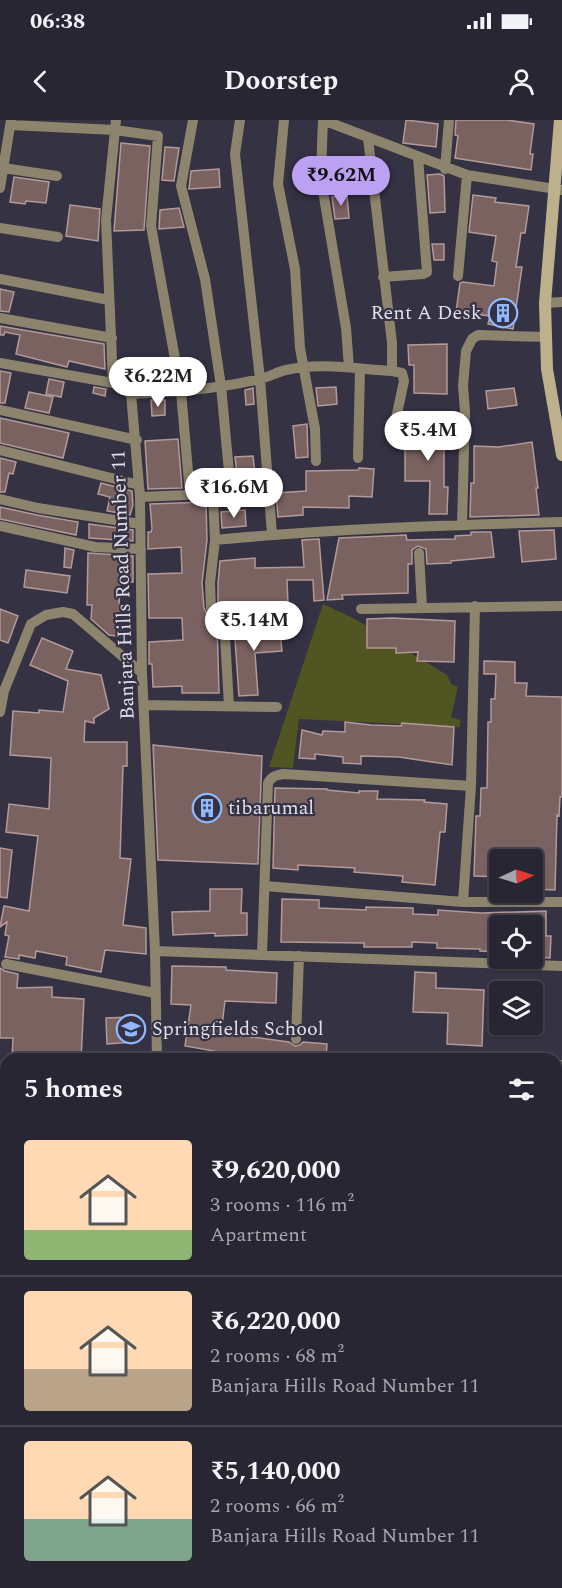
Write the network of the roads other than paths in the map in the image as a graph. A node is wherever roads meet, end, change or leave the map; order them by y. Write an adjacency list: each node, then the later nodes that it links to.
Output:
1 (193, 120): 35 (street)
2 (240, 120): 33 (street)
3 (284, 120): 30 (street)
4 (323, 120): 8 (street); 31 (street)
5 (449, 120): 13 (street)
6 (560, 120): 17 (main road)
7 (10, 122): 9 (street); 12 (street)
8 (336, 123): 10 (street)
9 (116, 125): 23 (street); 36 (street)
10 (368, 138): 11 (street); 21 (street)
11 (418, 157): 13 (street); 21 (street)
12 (3, 168): 14 (street); 16 (street)
13 (445, 169): 15 (street)
14 (57, 176)
15 (467, 176): 17 (street); 20 (street)
16 (0, 188)
17 (558, 189): 25 (main road)
18 (0, 228): 19 (street)
19 (58, 237)
20 (458, 276)
21 (383, 277): 32 (street)
22 (0, 279): 23 (street)
23 (109, 300): 27 (street)
24 (562, 302): 25 (street)
25 (545, 303): 28 (main road)
26 (0, 318): 27 (street)
27 (112, 338): 34 (street)
28 (546, 338): 42 (main road); 53 (street)
29 (0, 363): 34 (street)
30 (305, 368): 31 (street); 33 (street); 44 (street)
31 (355, 368): 32 (street); 43 (street)
32 (392, 371): 39 (street)
33 (260, 379): 35 (street); 45 (street)
34 (113, 383): 37 (street)
35 (221, 386): 36 (street); 47 (street)
36 (181, 392): 37 (street); 48 (street)
37 (131, 394): 40 (street, Banjara Hills Road Number 11)
38 (0, 410): 40 (street)
39 (395, 423)
40 (137, 440): 46 (street, Banjara Hills Road Number 11)
41 (0, 450): 46 (street)
42 (562, 455)
43 (358, 458)
44 (316, 461)
45 (269, 488): 47 (street); 55 (street)
46 (140, 491): 48 (street); 52 (street, Banjara Hills Road Number 11)
47 (231, 493): 49 (street)
48 (190, 494): 49 (street)
49 (213, 494): 56 (street)
50 (0, 499): 52 (street)
51 (562, 522): 53 (street)
52 (140, 524): 57 (street, Banjara Hills Road Number 11)
53 (462, 525): 55 (street)
54 (0, 526): 57 (street)
55 (272, 534): 56 (street)
56 (215, 540): 62 (street)
57 (141, 549): 65 (street, Banjara Hills Road Number 11)
58 (419, 553): 61 (street)
59 (476, 606): 60 (street); 61 (street); 70 (street)
60 (562, 606)
61 (422, 607): 63 (street)
62 (211, 608)
63 (361, 609)
64 (275, 616): 67 (street)
65 (142, 673): 66 (street, Banjara Hills Road Number 11); 69 (street)
66 (144, 705): 67 (street); 74 (street, Banjara Hills Road Number 11)
67 (230, 706): 68 (street)
68 (277, 707)
69 (0, 712)
70 (471, 786): 71 (street); 72 (street)
71 (265, 886): 72 (street); 75 (street)
72 (463, 902): 73 (street)
73 (562, 902)
74 (155, 951): 75 (street); 79 (street, Banjara Hills Road Number 11)
75 (262, 954): 76 (street)
76 (299, 956): 78 (street); 80 (street)
77 (6, 964): 79 (street)
78 (562, 966)
79 (155, 993): 81 (street, Banjara Hills Road Number 11)
80 (296, 1039)
81 (157, 1053)

